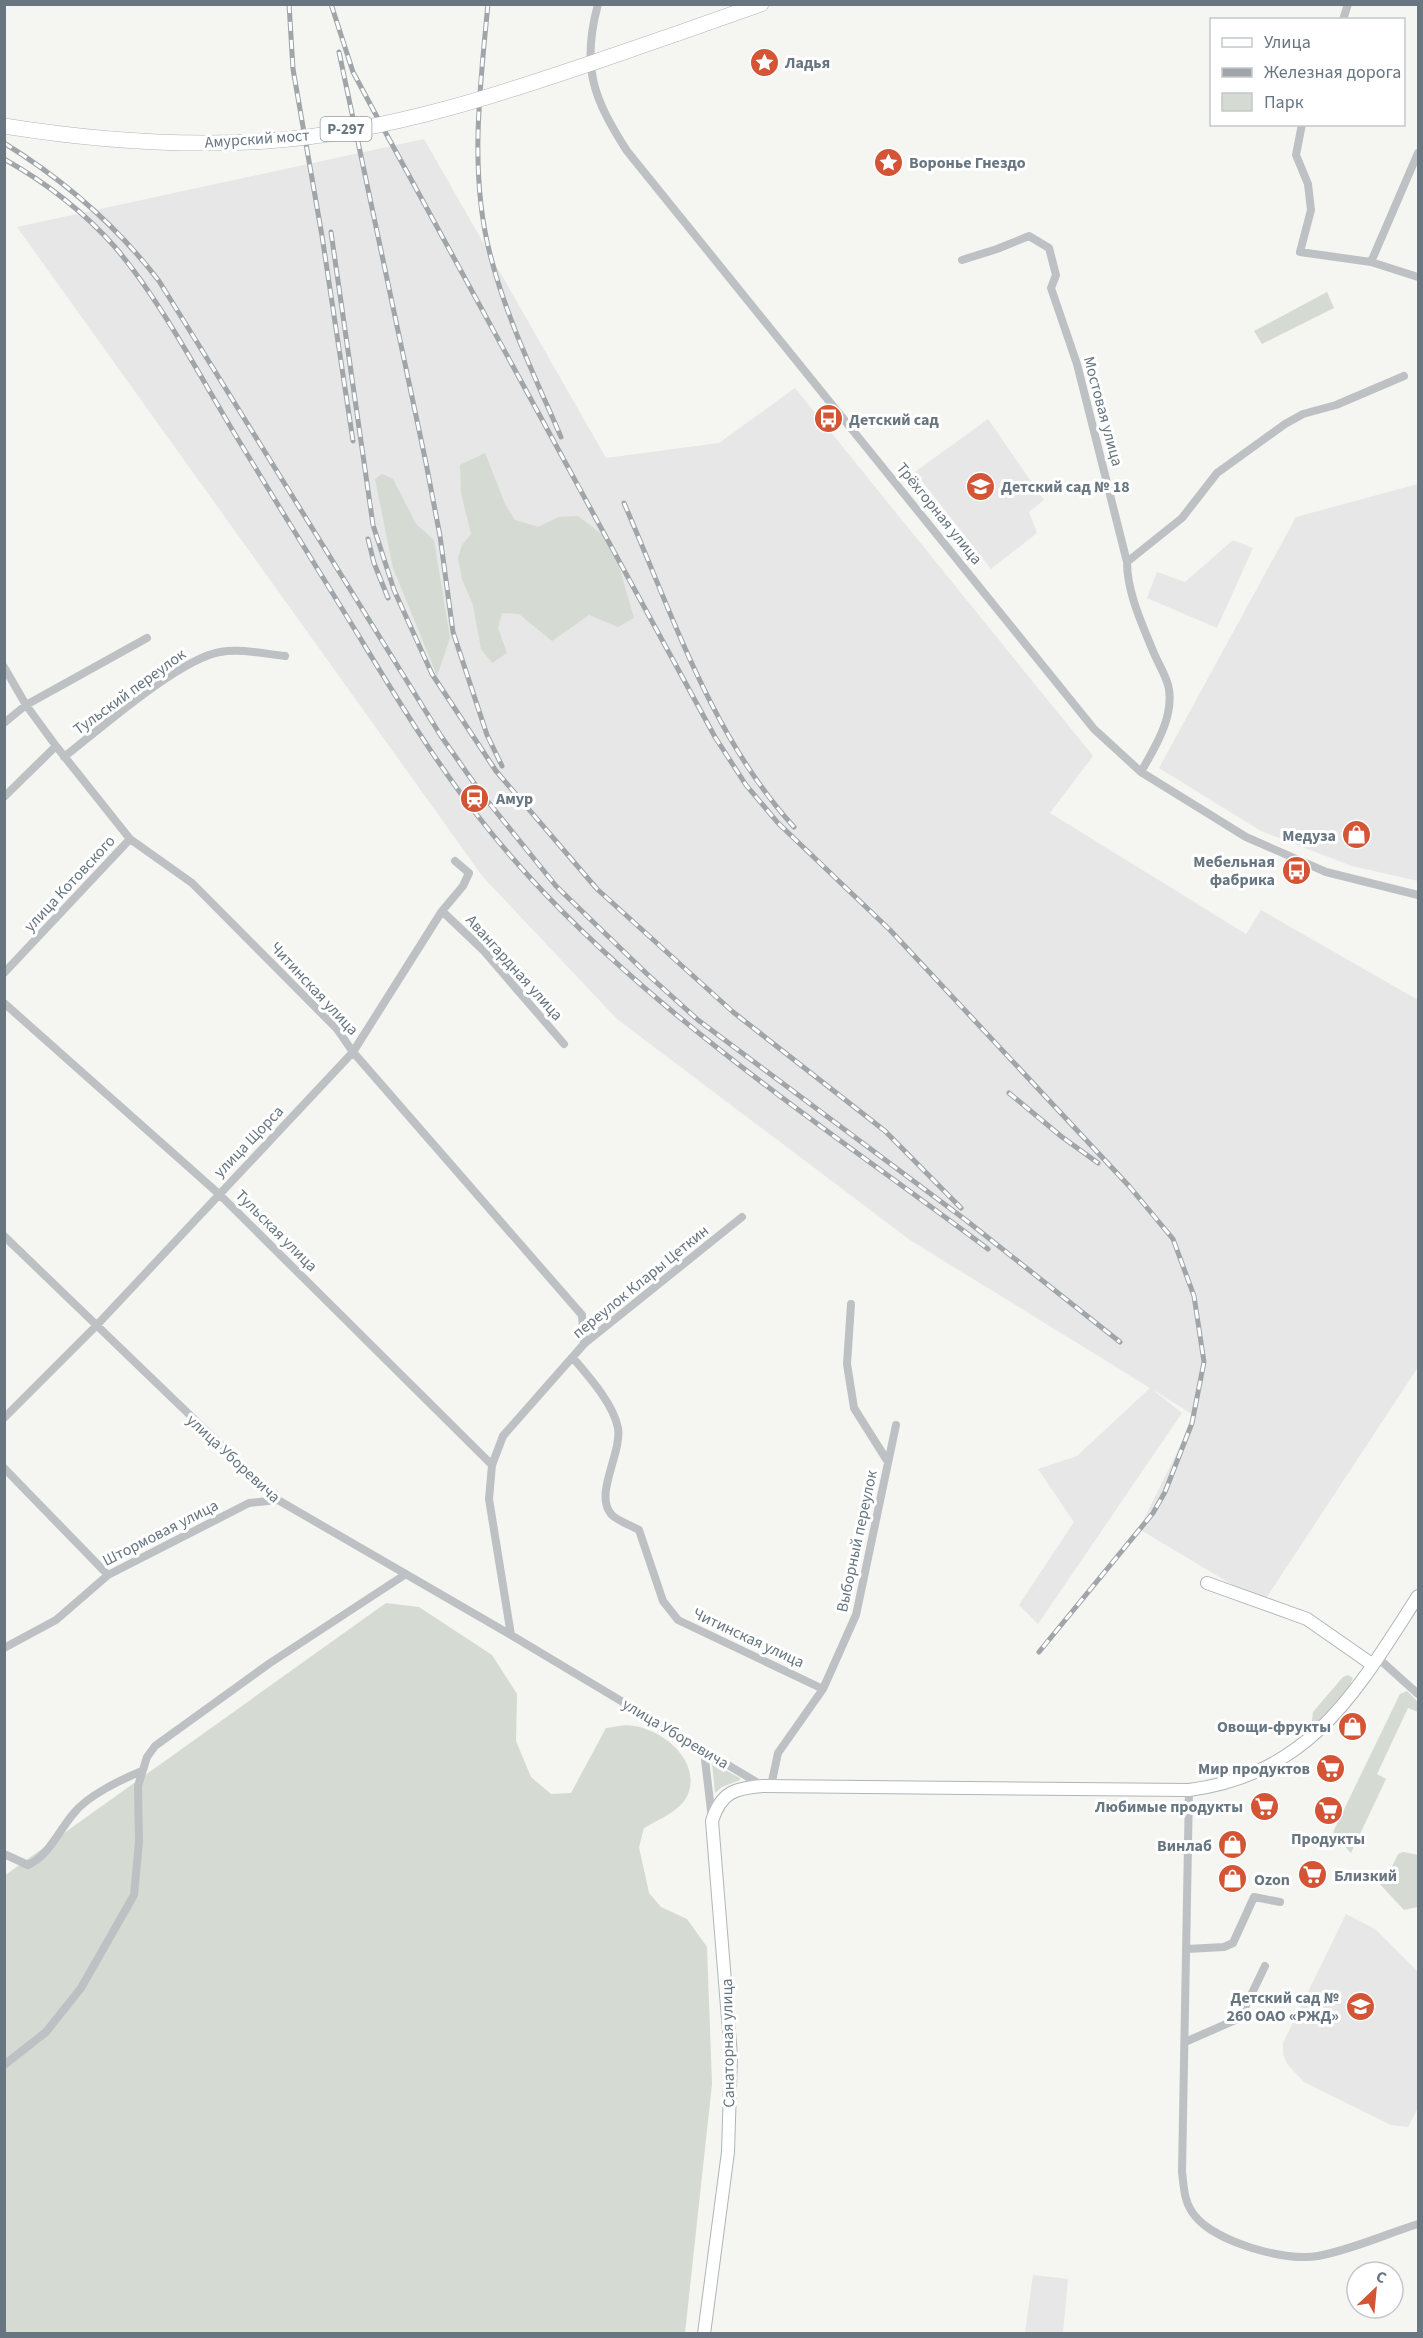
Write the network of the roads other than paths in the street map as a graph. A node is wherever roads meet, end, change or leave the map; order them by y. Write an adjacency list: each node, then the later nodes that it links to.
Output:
1 (598, 4): 18 (street, Трёхгорная улица)
2 (761, 4): 3 (highway, Амурский мост / Р-297, bridge)
3 (4, 126)
4 (1302, 126): 7 (street)
5 (1419, 153): 7 (street)
6 (962, 260): 10 (street, Мостовая улица)
7 (1371, 262): 8 (street)
8 (1419, 277)
9 (1404, 376): 10 (street)
10 (1127, 562): 18 (street, Мостовая улица)
11 (147, 638): 14 (street, Тульский переулок)
12 (285, 656): 17 (street, Тульский переулок)
13 (4, 667): 14 (street, Читинская улица)
14 (26, 705): 15 (street, Тульский переулок); 16 (street, Читинская улица)
15 (4, 723)
16 (56, 746): 17 (street, Читинская улица); 19 (street)
17 (64, 757): 20 (street, Читинская улица)
18 (1142, 772): 22 (street, Трёхгорная улица)
19 (4, 797)
20 (130, 839): 24 (street, улица Котовского); 27 (street, Читинская улица)
21 (456, 861): 23 (street, улица Щорса)
22 (1419, 895)
23 (442, 911): 26 (street, Авангардная улица); 27 (street, улица Щорса)
24 (4, 973)
25 (4, 1003): 28 (street, Тульская улица)
26 (564, 1044)
27 (353, 1052): 28 (street, улица Щорса); 33 (street, Читинская улица)
28 (219, 1194): 32 (street, улица Щорса); 38 (street, Тульская улица)
29 (742, 1217): 33 (street, переулок Клары Цеткин)
30 (4, 1236): 32 (street, улица Уборевича)
31 (851, 1304): 37 (street)
32 (96, 1326): 35 (street, улица Щорса); 40 (street, улица Уборевича)
33 (584, 1344): 34 (street, переулок Клары Цеткин)
34 (573, 1358): 38 (street, переулок Клары Цеткин); 48 (street, Читинская улица)
35 (4, 1418)
36 (896, 1425): 37 (street, Выборный переулок)
37 (888, 1462): 48 (street, Выборный переулок)
38 (492, 1465): 45 (street, переулок Клары Цеткин)
39 (4, 1468): 42 (street)
40 (278, 1500): 41 (street, улица Уборевича); 42 (street, Штормовая улица)
41 (406, 1574): 45 (street, улица Уборевича); 51 (street)
42 (108, 1575): 46 (street, Штормовая улица)
43 (1207, 1583): 47 (main road)
44 (1419, 1596): 47 (main road)
45 (511, 1635): 50 (street, улица Уборевича)
46 (4, 1648)
47 (1376, 1662): 49 (street); 53 (main road)
48 (823, 1689): 52 (street, Выборный переулок)
49 (1419, 1694)
50 (704, 1751): 52 (street, улица Уборевича); 54 (street)
51 (142, 1771): 55 (street); 60 (street)
52 (767, 1786): 53 (main road); 54 (main road)
53 (1190, 1790): 57 (street)
54 (712, 1821): 62 (main road, Санаторная улица)
55 (4, 1854)
56 (1280, 1902): 57 (street)
57 (1187, 1949): 59 (street)
58 (1265, 1966): 59 (street)
59 (1185, 2042): 61 (street)
60 (4, 2065)
61 (1419, 2224)
62 (704, 2334)

